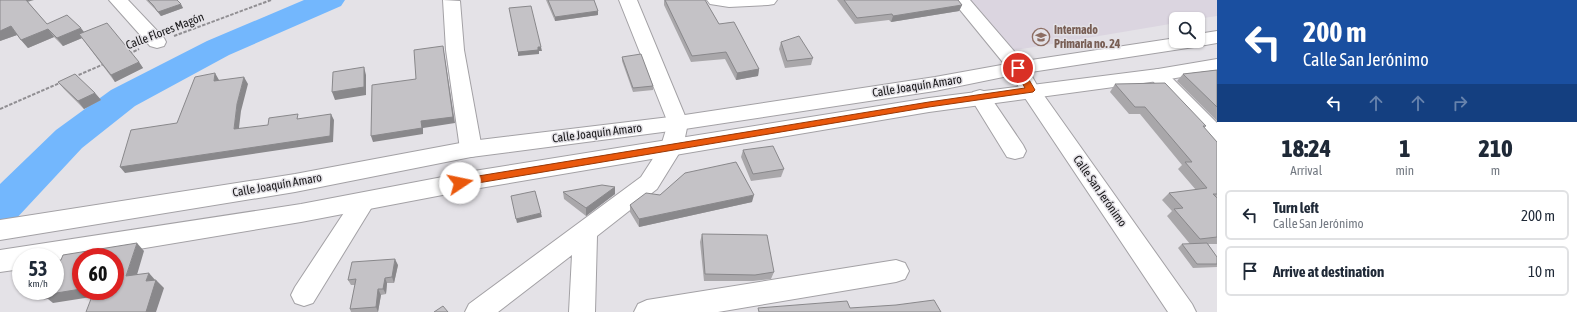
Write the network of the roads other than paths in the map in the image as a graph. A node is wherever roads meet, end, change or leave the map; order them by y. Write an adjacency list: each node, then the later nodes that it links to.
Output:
1 (118, 0): 9 (main road)
2 (628, 0): 16 (main road)
3 (716, 0): 4 (main road)
4 (768, 0)
5 (961, 0): 12 (main road, Calle San Jerónimo)
6 (451, 1): 19 (main road)
7 (1217, 37): 8 (main road)
8 (1205, 39)
9 (157, 42)
10 (1169, 45): 12 (main road, Calle Joaquín Amaro)
11 (1217, 64): 13 (main road, Calle Joaquín Amaro)
12 (1018, 68): 14 (main road, Calle San Jerónimo); 16 (main road, Calle Joaquín Amaro)
13 (1158, 75): 14 (main road, Calle Joaquín Amaro); 17 (main road)
14 (1030, 90): 15 (main road, Calle Joaquín Amaro); 30 (main road, Calle San Jerónimo)
15 (980, 97): 18 (main road, Calle Joaquín Amaro); 20 (main road)
16 (678, 123): 18 (main road); 19 (main road, Calle Joaquín Amaro)
17 (1217, 136)
18 (672, 147): 21 (main road, Calle Joaquín Amaro); 23 (main road)
19 (471, 149): 22 (main road, Calle Joaquín Amaro)
20 (1015, 151)
21 (363, 202): 24 (main road, Calle Joaquín Amaro); 26 (main road)
22 (5, 230)
23 (585, 233): 27 (main road); 28 (main road)
24 (64, 251)
25 (896, 271): 29 (main road)
26 (304, 295)
27 (478, 312)
28 (582, 312)
29 (648, 312)
30 (1184, 312)

